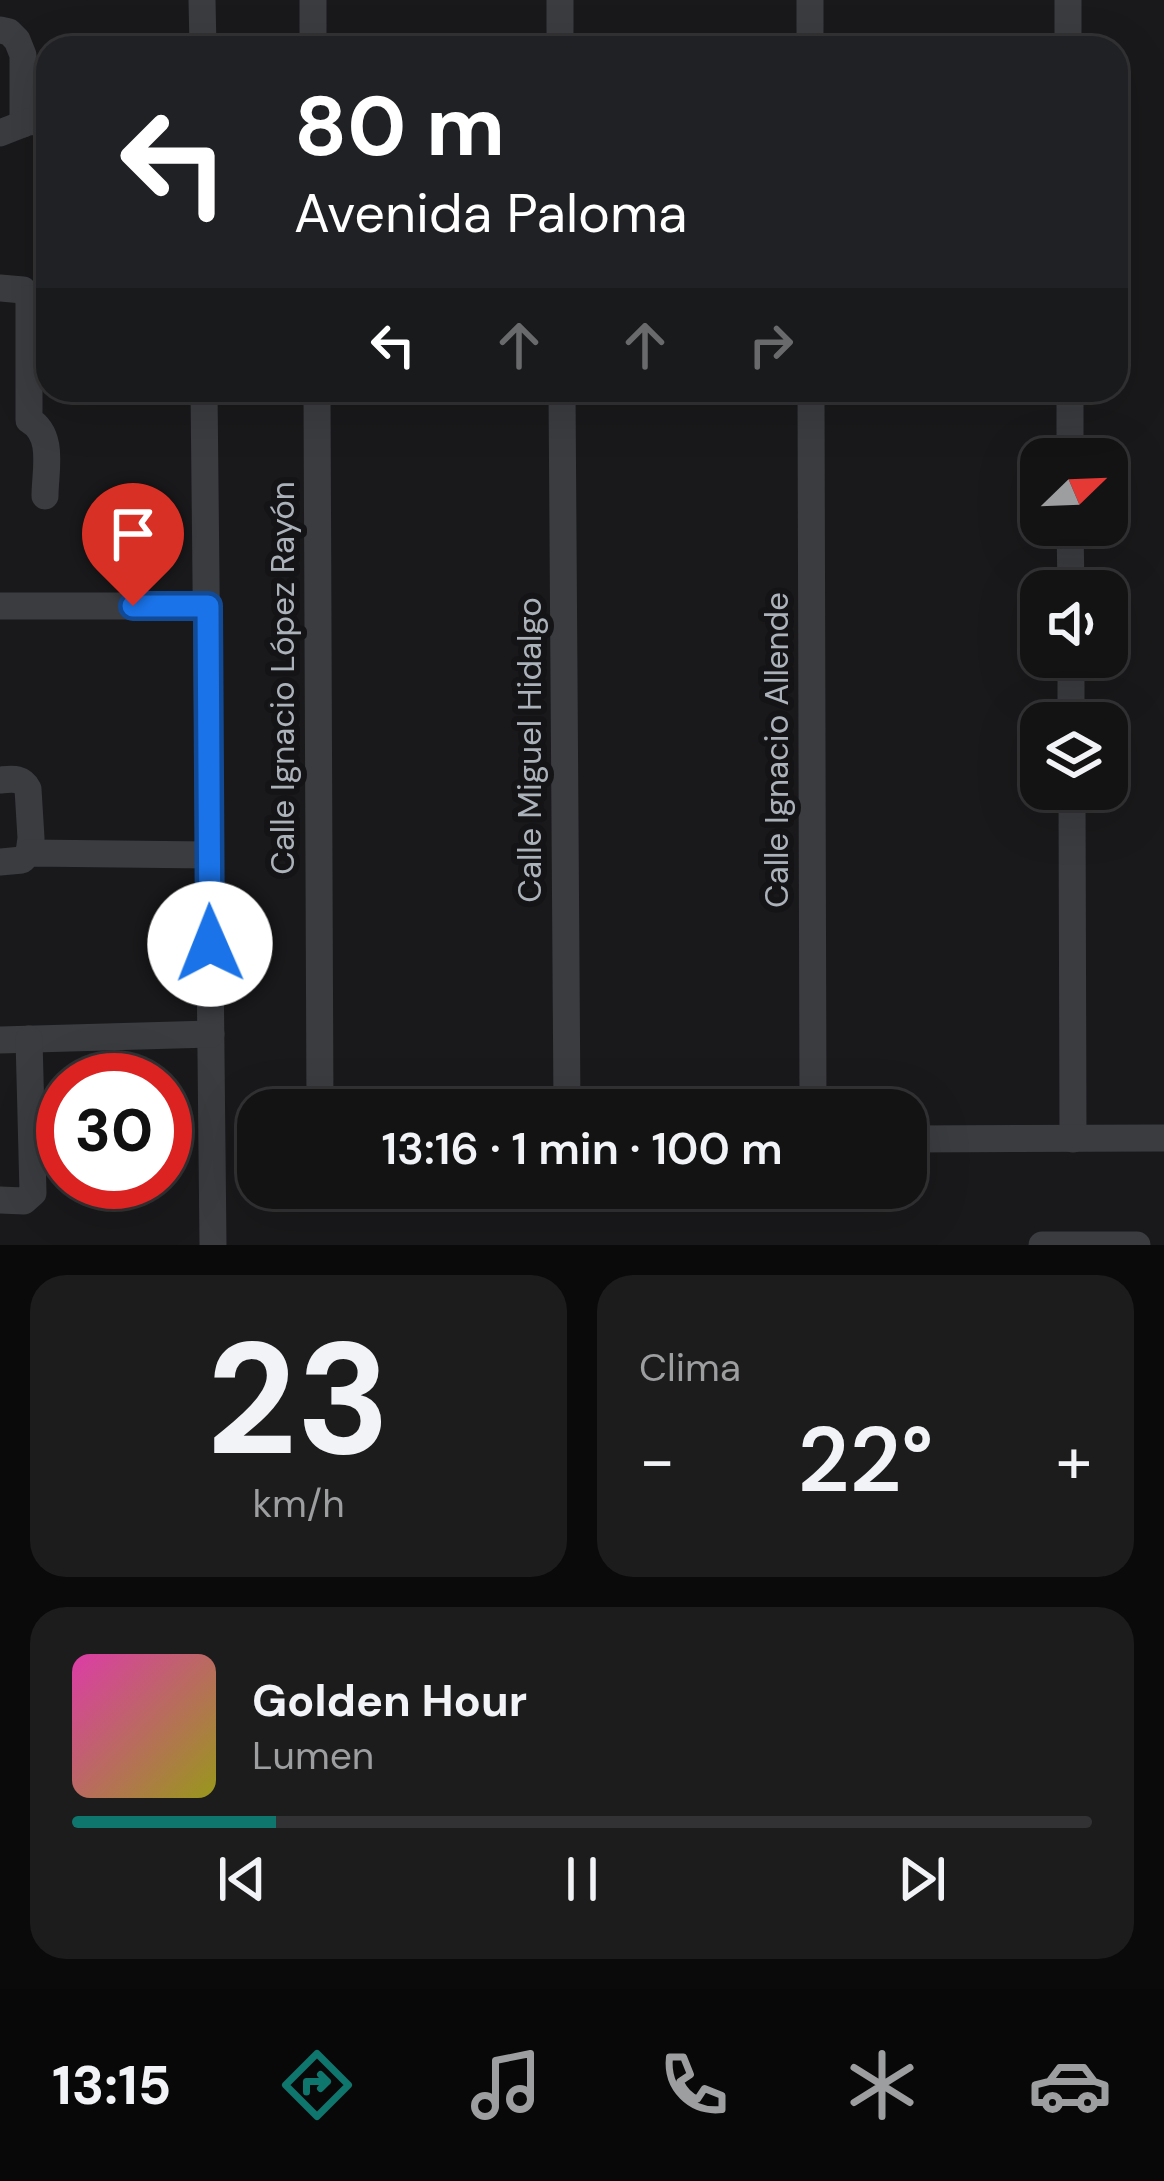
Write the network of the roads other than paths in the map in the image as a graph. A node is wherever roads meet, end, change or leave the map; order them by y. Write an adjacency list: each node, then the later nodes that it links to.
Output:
1 (202, 0): 7 (street)
2 (313, 0): 8 (street)
3 (560, 0): 9 (street)
4 (809, 0): 10 (street)
5 (1068, 0): 11 (street)
6 (0, 30): 12 (street)
7 (202, 36)
8 (314, 36)
9 (560, 36)
10 (810, 36)
11 (1068, 36)
12 (24, 126)
13 (0, 288): 14 (street)
14 (36, 298)
15 (36, 326): 21 (street)
16 (204, 402): 26 (street)
17 (317, 402): 35 (street, Calle Ignacio López Rayón)
18 (562, 402): 36 (street, Calle Miguel Hidalgo)
19 (812, 402): 37 (street, Calle Ignacio Allende)
20 (1070, 402): 23 (street)
21 (29, 421): 22 (street); 24 (street)
22 (0, 422)
23 (1070, 438)
24 (45, 496)
25 (0, 606): 26 (street)
26 (208, 606): 30 (street)
27 (0, 780): 29 (street)
28 (1072, 810): 40 (street)
29 (29, 853): 30 (street); 31 (street)
30 (208, 856): 32 (street)
31 (0, 862)
32 (211, 1034): 33 (street); 42 (street)
33 (29, 1039): 34 (street); 41 (street)
34 (0, 1040)
35 (320, 1089)
36 (567, 1089)
37 (813, 1089)
38 (1164, 1138): 40 (street)
39 (927, 1139): 40 (street)
40 (1073, 1139)
41 (0, 1200)
42 (213, 1245)
43 (1042, 1245): 44 (street)
44 (1136, 1245)

